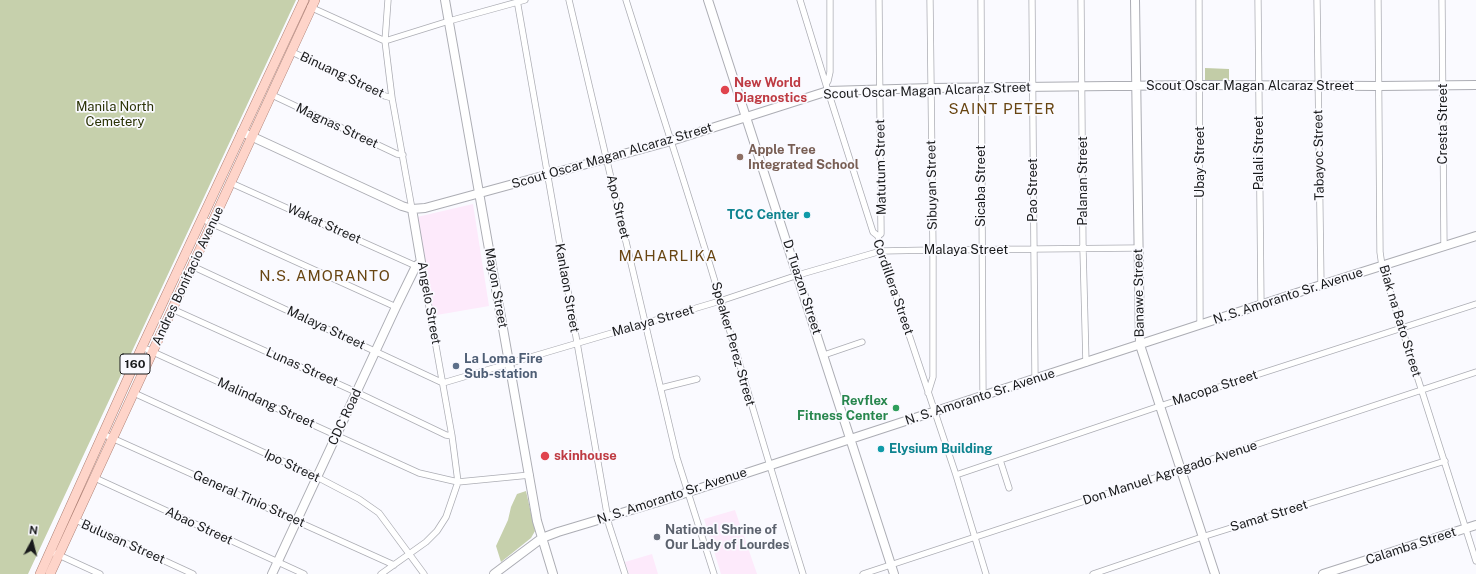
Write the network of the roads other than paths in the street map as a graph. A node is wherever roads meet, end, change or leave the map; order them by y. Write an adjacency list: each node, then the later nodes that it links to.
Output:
1 (388, 0): 24 (street, Angelo Street)
2 (446, 0): 23 (street, Mayon Street)
3 (524, 0): 20 (street)
4 (569, 0): 46 (street, Apo Street)
5 (626, 0): 44 (street, Speaker Perez Street)
6 (708, 0): 41 (street, D. Tuazon Street)
7 (800, 0): 34 (street, Cordillera Street)
8 (830, 0): 34 (street)
9 (879, 0): 38 (street, Matutum Street)
10 (930, 0): 35 (street, Sibuyan Street)
11 (981, 0): 36 (street, Sicaba Street)
12 (1032, 0): 37 (street, Pao Street)
13 (1081, 0): 32 (street, Palanan Street)
14 (1136, 0): 33 (street, Banawe Street)
15 (1199, 0): 26 (street, Ubay Street)
16 (1258, 0): 27 (street, Palali Street)
17 (1317, 0): 30 (street, Tabayoc Street)
18 (1378, 0): 31 (street, Biak na Bato Street)
19 (1442, 0): 28 (street, Cresta Street)
20 (517, 1): 23 (street); 47 (street, Kanlaon Street)
21 (303, 2): 22 (street); 42 (main road, Andres Bonifacio Avenue / 160)
22 (313, 4): 24 (street); 25 (main road, Andres Bonifacio Avenue / 160)
23 (449, 21): 24 (street); 49 (street, Mayon Street)
24 (385, 41): 40 (street, Angelo Street)
25 (292, 52): 39 (main road, Andres Bonifacio Avenue / 160); 40 (street, Binuang Street)
26 (1200, 85): 27 (street, Scout Oscar Magan Alcaraz Street); 33 (street, Scout Oscar Magan Alcaraz Street); 73 (street, Ubay Street)
27 (1259, 85): 30 (street, Scout Oscar Magan Alcaraz Street); 69 (street, Palali Street)
28 (1443, 85): 29 (street, Scout Oscar Magan Alcaraz Street); 31 (street, Scout Oscar Magan Alcaraz Street); 55 (street, Cresta Street)
29 (1476, 85)
30 (1318, 86): 31 (street, Scout Oscar Magan Alcaraz Street); 66 (street, Tabayoc Street)
31 (1379, 86): 64 (street, Biak na Bato Street)
32 (1082, 87): 33 (street, Scout Oscar Magan Alcaraz Street); 37 (street, Scout Oscar Magan Alcaraz Street); 57 (street, Palanan Street)
33 (1136, 87): 56 (street, Banawe Street)
34 (827, 88): 38 (street, Scout Oscar Magan Alcaraz Street); 41 (street, Scout Oscar Magan Alcaraz Street); 53 (street, Cordillera Street)
35 (931, 88): 36 (street, Scout Oscar Magan Alcaraz Street); 38 (street, Scout Oscar Magan Alcaraz Street); 58 (street, Sibuyan Street)
36 (981, 88): 37 (street, Scout Oscar Magan Alcaraz Street); 59 (street, Sicaba Street)
37 (1032, 88): 60 (street, Pao Street)
38 (880, 90): 53 (street, Matutum Street)
39 (272, 95): 43 (main road, Andres Bonifacio Avenue / 160); 45 (street, Magnas Street)
40 (392, 98): 45 (street, Angelo Street)
41 (747, 117): 44 (street, Scout Oscar Magan Alcaraz Street); 65 (street, D. Tuazon Street)
42 (242, 132): 43 (street, Scout Oscar Magan Alcaraz Street); 51 (main road, Andres Bonifacio Avenue / 160)
43 (252, 137): 48 (main road, Andres Bonifacio Avenue / 160); 50 (street, Scout Oscar Magan Alcaraz Street)
44 (671, 141): 46 (street, Scout Oscar Magan Alcaraz Street); 67 (street, Speaker Perez Street)
45 (403, 155): 50 (street, Angelo Street)
46 (606, 159): 47 (street, Scout Oscar Magan Alcaraz Street); 72 (street, Apo Street)
47 (547, 175): 49 (street, Scout Oscar Magan Alcaraz Street); 76 (street, Kanlaon Street)
48 (231, 183): 52 (main road, Andres Bonifacio Avenue / 160); 62 (street, Wakat Street)
49 (480, 193): 50 (street, Scout Oscar Magan Alcaraz Street); 82 (street, Mayon Street)
50 (412, 209): 62 (street, Angelo Street)
51 (202, 219): 52 (street); 78 (main road, Andres Bonifacio Avenue / 160)
52 (212, 224): 63 (main road, Andres Bonifacio Avenue / 160); 70 (street)
53 (878, 236): 61 (street, Cordillera Street)
54 (1476, 236): 55 (street, N. S. Amoranto Sr. Avenue)
55 (1444, 247): 64 (street, N. S. Amoranto Sr. Avenue)
56 (1138, 248): 57 (street, Malaya Street); 77 (street, Banawe Street)
57 (1083, 249): 60 (street, Malaya Street); 83 (street, Palanan Street)
58 (933, 250): 59 (street, Malaya Street); 61 (street, Malaya Street); 92 (street, Sibuyan Street)
59 (982, 250): 60 (street, Malaya Street); 93 (street, Sicaba Street)
60 (1034, 250): 86 (street, Pao Street)
61 (881, 252): 65 (street, Malaya Street); 92 (street, Cordillera Street)
62 (419, 264): 70 (street, CDC Road); 87 (street, Angelo Street)
63 (192, 266): 71 (main road, Andres Bonifacio Avenue / 160); 79 (street, Malaya Street)
64 (1382, 266): 66 (street, N. S. Amoranto Sr. Avenue); 74 (street, Biak na Bato Street)
65 (798, 275): 67 (street, Malaya Street); 81 (street, D. Tuazon Street)
66 (1321, 286): 69 (street, N. S. Amoranto Sr. Avenue)
67 (720, 302): 72 (street, Malaya Street); 103 (street, Speaker Perez Street)
68 (1476, 304): 74 (street, Macopa Street)
69 (1260, 305): 73 (street, N. S. Amoranto Sr. Avenue)
70 (396, 307): 79 (street, CDC Road)
71 (172, 309): 80 (main road, Andres Bonifacio Avenue / 160); 90 (street, Lunas Street)
72 (646, 324): 76 (street, Malaya Street); 88 (street, Apo Street)
73 (1200, 325): 77 (street, N. S. Amoranto Sr. Avenue)
74 (1402, 329): 89 (street, Biak na Bato Street); 94 (street, Macopa Street)
75 (862, 342): 81 (street)
76 (577, 343): 82 (street, Malaya Street); 112 (street, Kanlaon Street)
77 (1140, 346): 83 (street, N. S. Amoranto Sr. Avenue); 94 (street, Banawe Street)
78 (142, 347): 80 (street, Malindang Street); 96 (main road, Andres Bonifacio Avenue / 160)
79 (375, 351): 87 (street, Malaya Street); 90 (street, CDC Road)
80 (153, 352): 91 (main road, Andres Bonifacio Avenue / 160); 97 (street, Malindang Street)
81 (824, 355): 100 (street, D. Tuazon Street)
82 (509, 363): 87 (street, Malaya Street); 105 (street, Mayon Street)
83 (1086, 363): 86 (street, N. S. Amoranto Sr. Avenue)
84 (1476, 372): 89 (street, Don Manuel Agregado Avenue)
85 (697, 379): 88 (street)
86 (1035, 379): 93 (street, N. S. Amoranto Sr. Avenue)
87 (443, 383): 98 (street, Angelo Street)
88 (661, 388): 111 (street, Apo Street)
89 (1421, 390): 102 (street, Biak na Bato Street); 104 (street, Don Manuel Agregado Avenue)
90 (356, 392): 97 (street, CDC Road); 98 (street, Lunas Street)
91 (134, 393): 99 (main road, Andres Bonifacio Avenue / 160); 107 (street, Ipo Street)
92 (928, 393): 95 (street, Cordillera Street)
93 (983, 396): 95 (street, N. S. Amoranto Sr. Avenue)
94 (1160, 406): 101 (street, Macopa Street); 104 (street, Banawe Street)
95 (934, 412): 100 (street, N. S. Amoranto Sr. Avenue); 106 (street, Cordillera Street)
96 (103, 434): 99 (street, General Tinio Street); 120 (main road, Andres Bonifacio Avenue / 160)
97 (336, 435): 107 (street, CDC Road); 109 (street, Malindang Street)
98 (452, 436): 109 (street, Angelo Street)
99 (113, 438): 108 (main road, Andres Bonifacio Avenue / 160); 114 (street, General Tinio Street)
100 (851, 439): 103 (street, N. S. Amoranto Sr. Avenue); 126 (street, D. Tuazon Street)
101 (1000, 460): 106 (street, Macopa Street); 110 (street)
102 (1445, 461): 116 (street, Biak na Bato Street); 118 (street, Samat Street)
103 (769, 466): 111 (street, N. S. Amoranto Sr. Avenue); 139 (street, Speaker Perez Street)
104 (1182, 470): 117 (street, Don Manuel Agregado Avenue); 118 (street, Banawe Street)
105 (530, 475): 109 (street, Malindang Street); 119 (street, Mayon Street)
106 (956, 475): 117 (street, Cordillera Street)
107 (317, 477): 114 (street, CDC Road); 121 (street, Ipo Street)
108 (95, 478): 113 (main road, Andres Bonifacio Avenue / 160); 124 (street, Abao Street)
109 (458, 482): 121 (street, Angelo Street)
110 (1009, 488)
111 (687, 492): 112 (street, N. S. Amoranto Sr. Avenue); 138 (street, Apo Street)
112 (607, 517): 119 (street, N. S. Amoranto Sr. Avenue); 137 (street, Kanlaon Street)
113 (76, 520): 122 (main road, Andres Bonifacio Avenue / 160); 130 (street, Bulusan Street)
114 (297, 521): 124 (street, CDC Road); 125 (street, General Tinio Street)
115 (1476, 525): 116 (street, Calamba Street)
116 (1465, 528): 123 (street, Biak na Bato Street); 145 (street, Calamba Street)
117 (974, 537): 126 (street, Don Manuel Agregado Avenue); 142 (street, Cordillera Street)
118 (1202, 537): 143 (street, Samat Street); 144 (street, Banawe Street)
119 (542, 538): 135 (street, N. S. Amoranto Sr. Avenue); 136 (street, Mayon Street)
120 (50, 551): 122 (street); 127 (main road, Andres Bonifacio Avenue / 160)
121 (409, 554): 125 (street, Angelo Street); 134 (street, Ipo Street)
122 (59, 555): 128 (main road, Andres Bonifacio Avenue / 160); 129 (street)
123 (1476, 561)
124 (278, 562): 131 (street, CDC Road); 132 (street, Abao Street)
125 (394, 565): 133 (street, Angelo Street)
126 (891, 565): 140 (street, Don Manuel Agregado Avenue); 141 (street, D. Tuazon Street)
127 (40, 574)
128 (50, 574)
129 (100, 574)
130 (193, 574)
131 (272, 574)
132 (304, 574)
133 (381, 574)
134 (424, 574)
135 (494, 574)
136 (553, 574)
137 (625, 574)
138 (714, 574)
139 (803, 574)
140 (863, 574)
141 (894, 574)
142 (986, 574)
143 (1093, 574)
144 (1215, 574)
145 (1323, 574)

